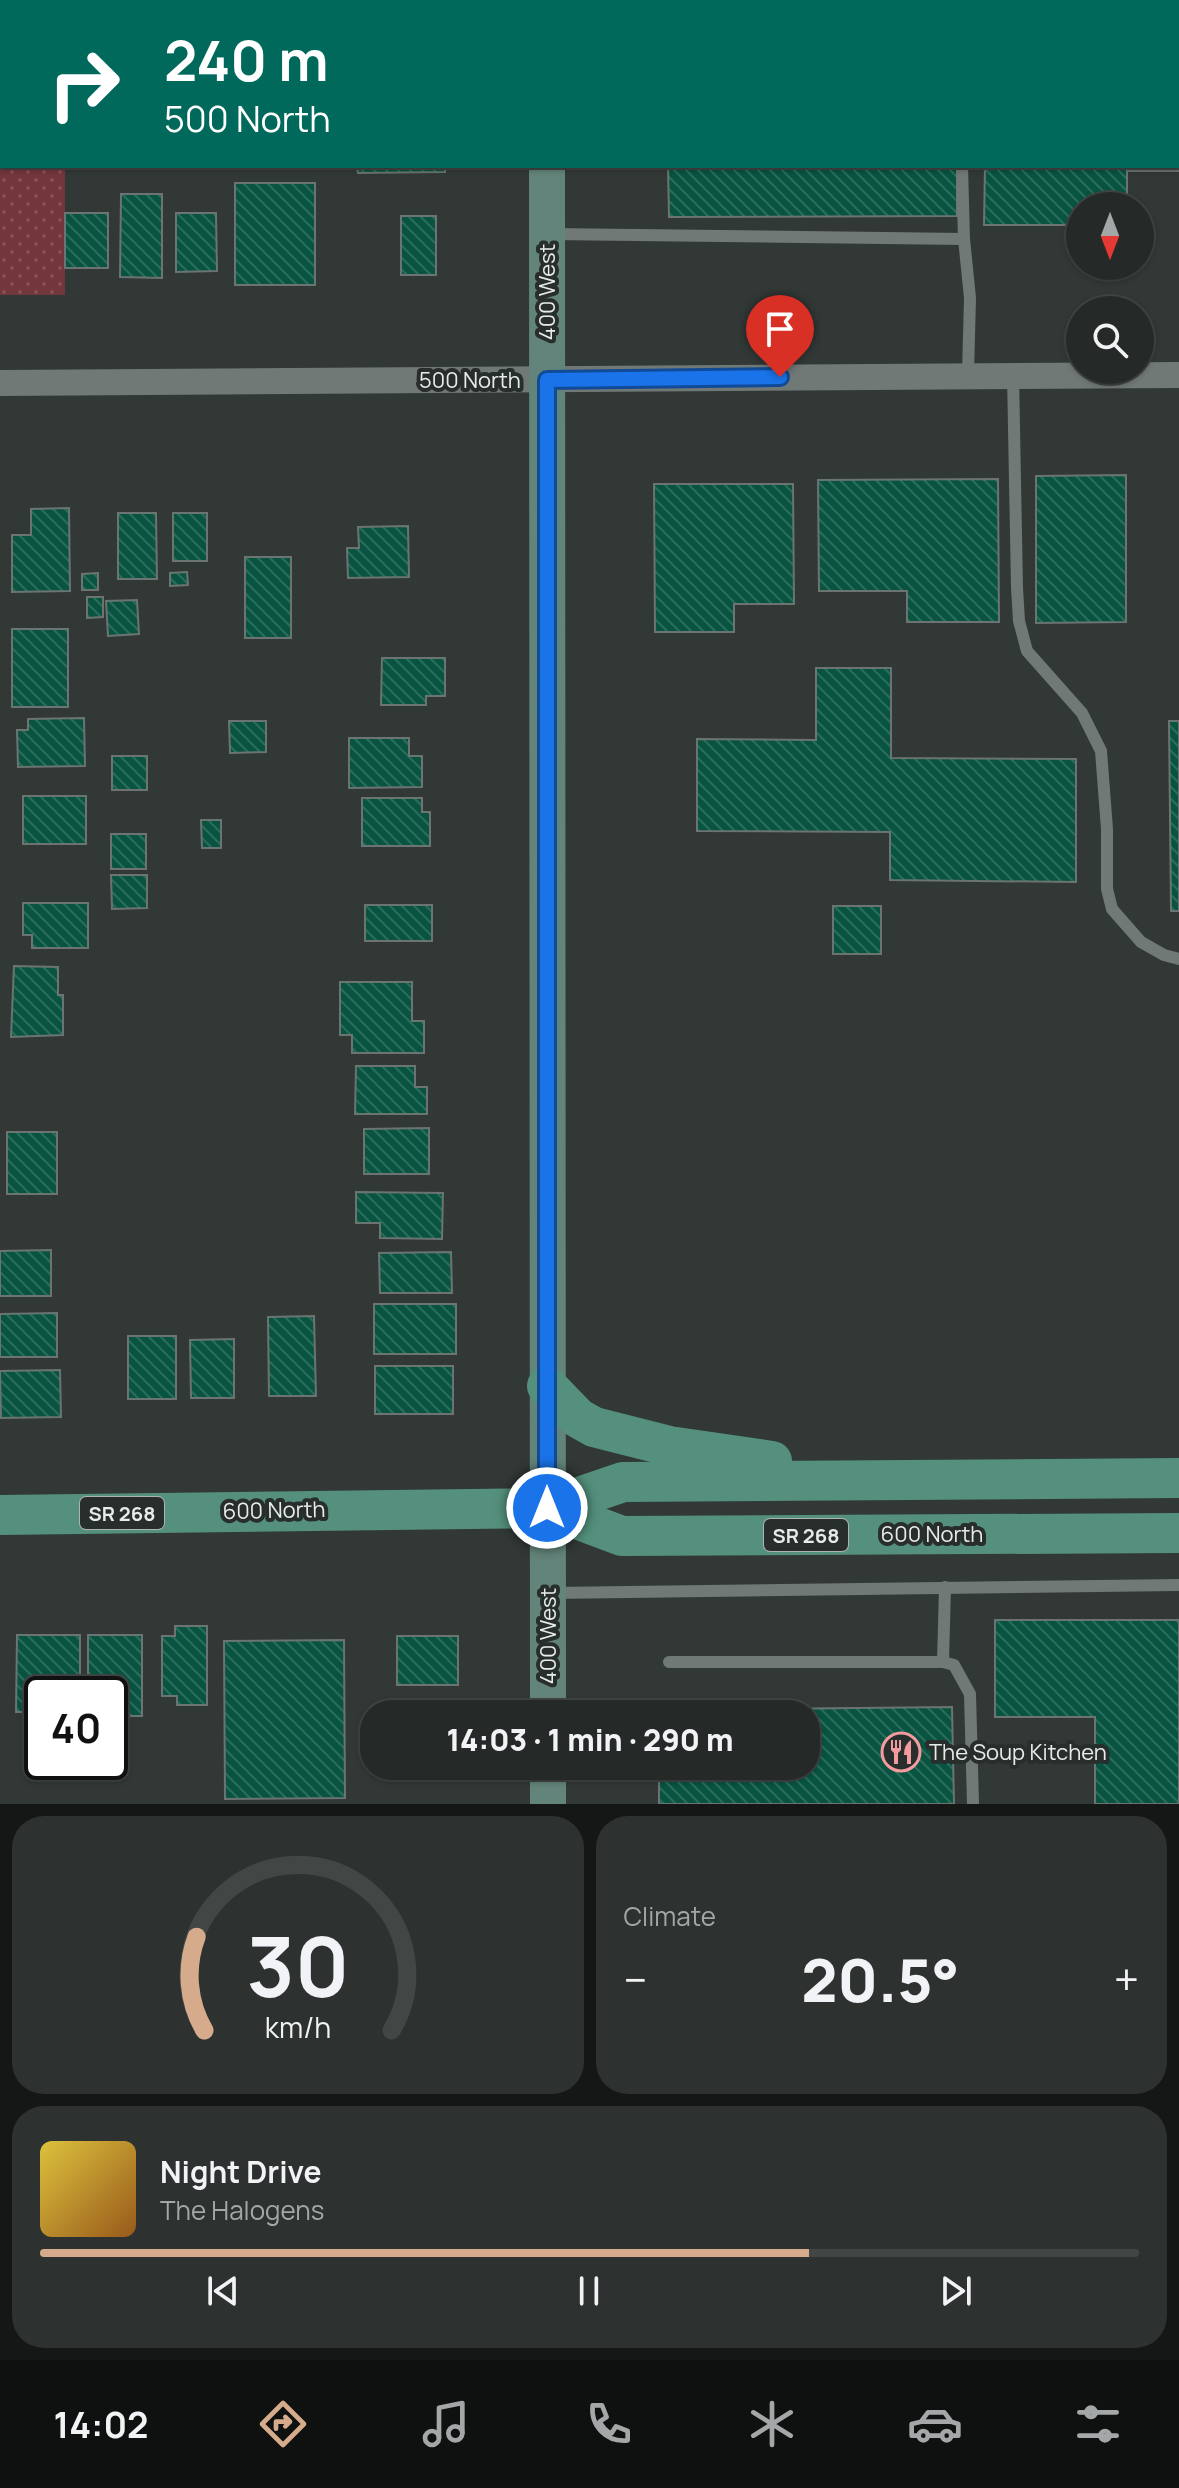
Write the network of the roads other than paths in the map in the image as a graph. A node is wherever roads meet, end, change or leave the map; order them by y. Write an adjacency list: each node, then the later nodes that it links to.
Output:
1 (547, 168): 3 (street, 400 West)
2 (962, 168): 4 (lane)
3 (547, 234): 4 (lane); 8 (street, 400 West)
4 (964, 239): 5 (lane)
5 (968, 374): 6 (street, 500 North); 8 (street, 500 North)
6 (1013, 374): 7 (street, 500 North); 10 (lane)
7 (1179, 375)
8 (547, 380): 9 (street, 500 North); 11 (street, 400 West)
9 (0, 383)
10 (1179, 959)
11 (547, 1386): 12 (main road); 14 (street, 400 West)
12 (895, 1478): 13 (main road, 600 North / SR 268); 14 (main road, 600 North / SR 268)
13 (1179, 1478)
14 (547, 1508): 15 (main road, 600 North / SR 268); 16 (main road, 600 North / SR 268); 19 (street, 400 West)
15 (0, 1515)
16 (1179, 1533)
17 (1179, 1585): 18 (lane)
18 (945, 1587): 19 (lane); 21 (lane)
19 (548, 1593): 22 (street, 400 West)
20 (669, 1662): 21 (lane)
21 (943, 1662): 25 (lane)
22 (548, 1700)
23 (548, 1780): 24 (street)
24 (548, 1804)
25 (973, 1804)

